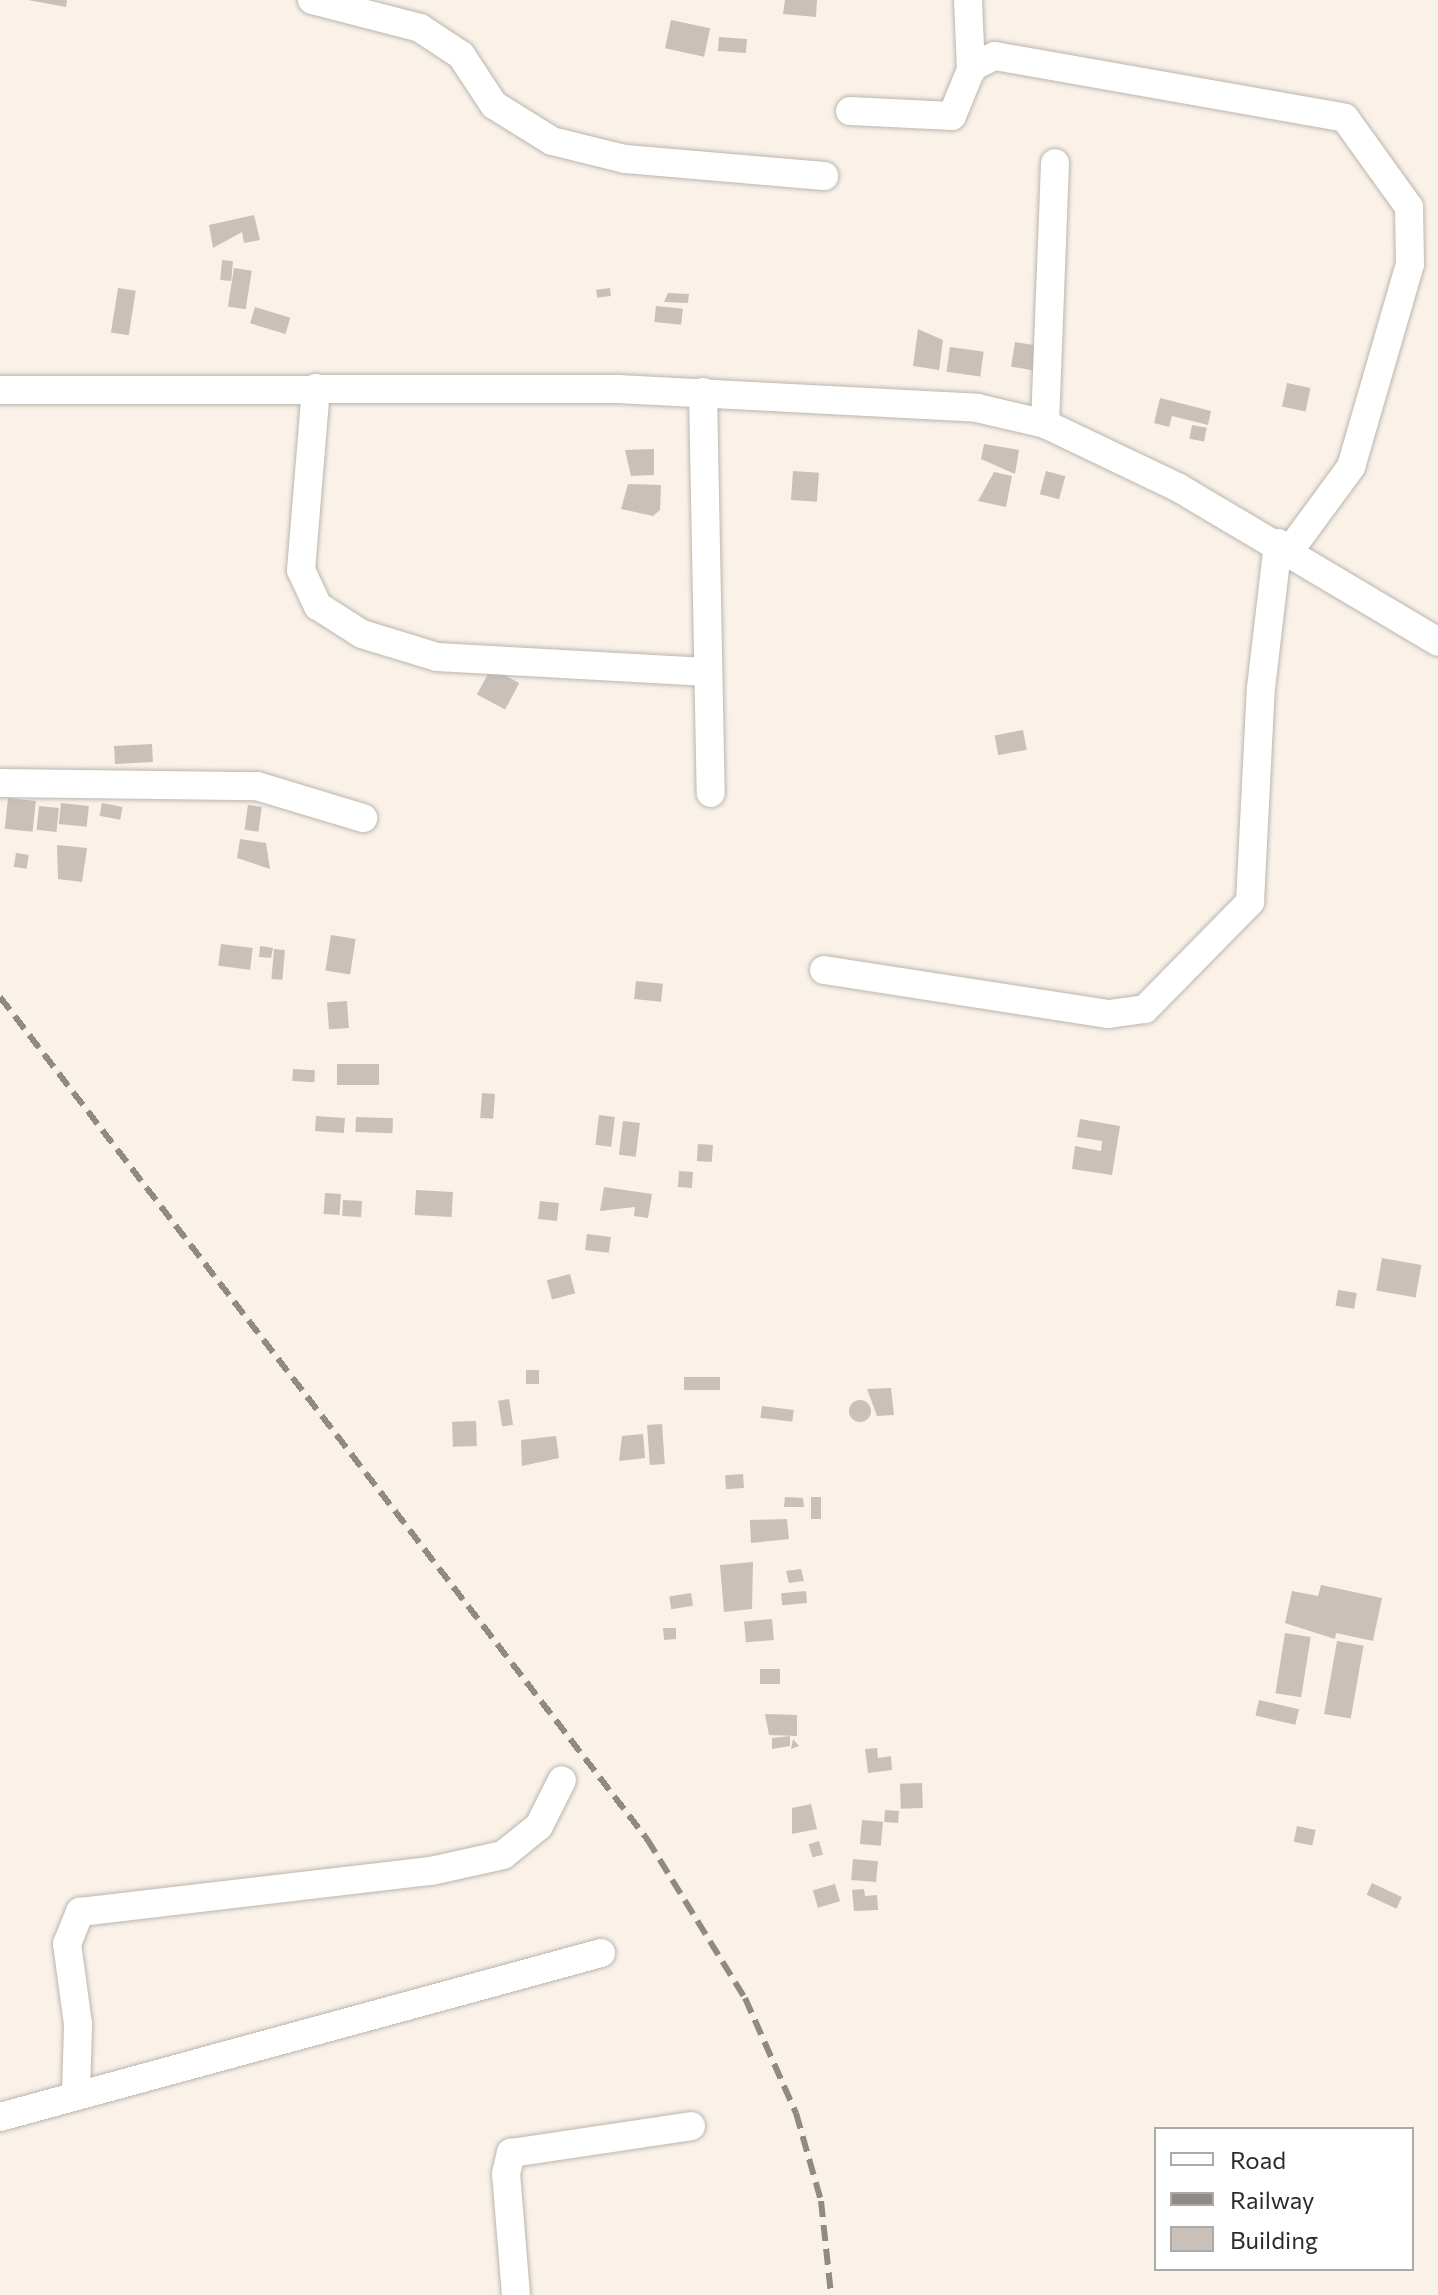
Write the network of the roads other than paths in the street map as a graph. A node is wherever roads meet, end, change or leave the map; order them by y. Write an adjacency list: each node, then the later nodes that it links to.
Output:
1 (312, 0): 6 (street)
2 (968, 0): 3 (street)
3 (971, 71): 4 (street); 11 (street)
4 (850, 111)
5 (1055, 163): 10 (street)
6 (824, 176)
7 (316, 388): 8 (street); 9 (street); 13 (street)
8 (0, 390)
9 (703, 392): 10 (street); 13 (street)
10 (1045, 424): 11 (street)
11 (1284, 546): 12 (street); 17 (street)
12 (1438, 642)
13 (707, 672): 15 (street)
14 (0, 783): 16 (street)
15 (711, 793)
16 (363, 818)
17 (824, 970)
18 (562, 1780): 20 (street)
19 (601, 1953): 20 (street)
20 (76, 2093): 21 (street)
21 (0, 2117)
22 (691, 2126): 23 (street)
23 (516, 2295)

